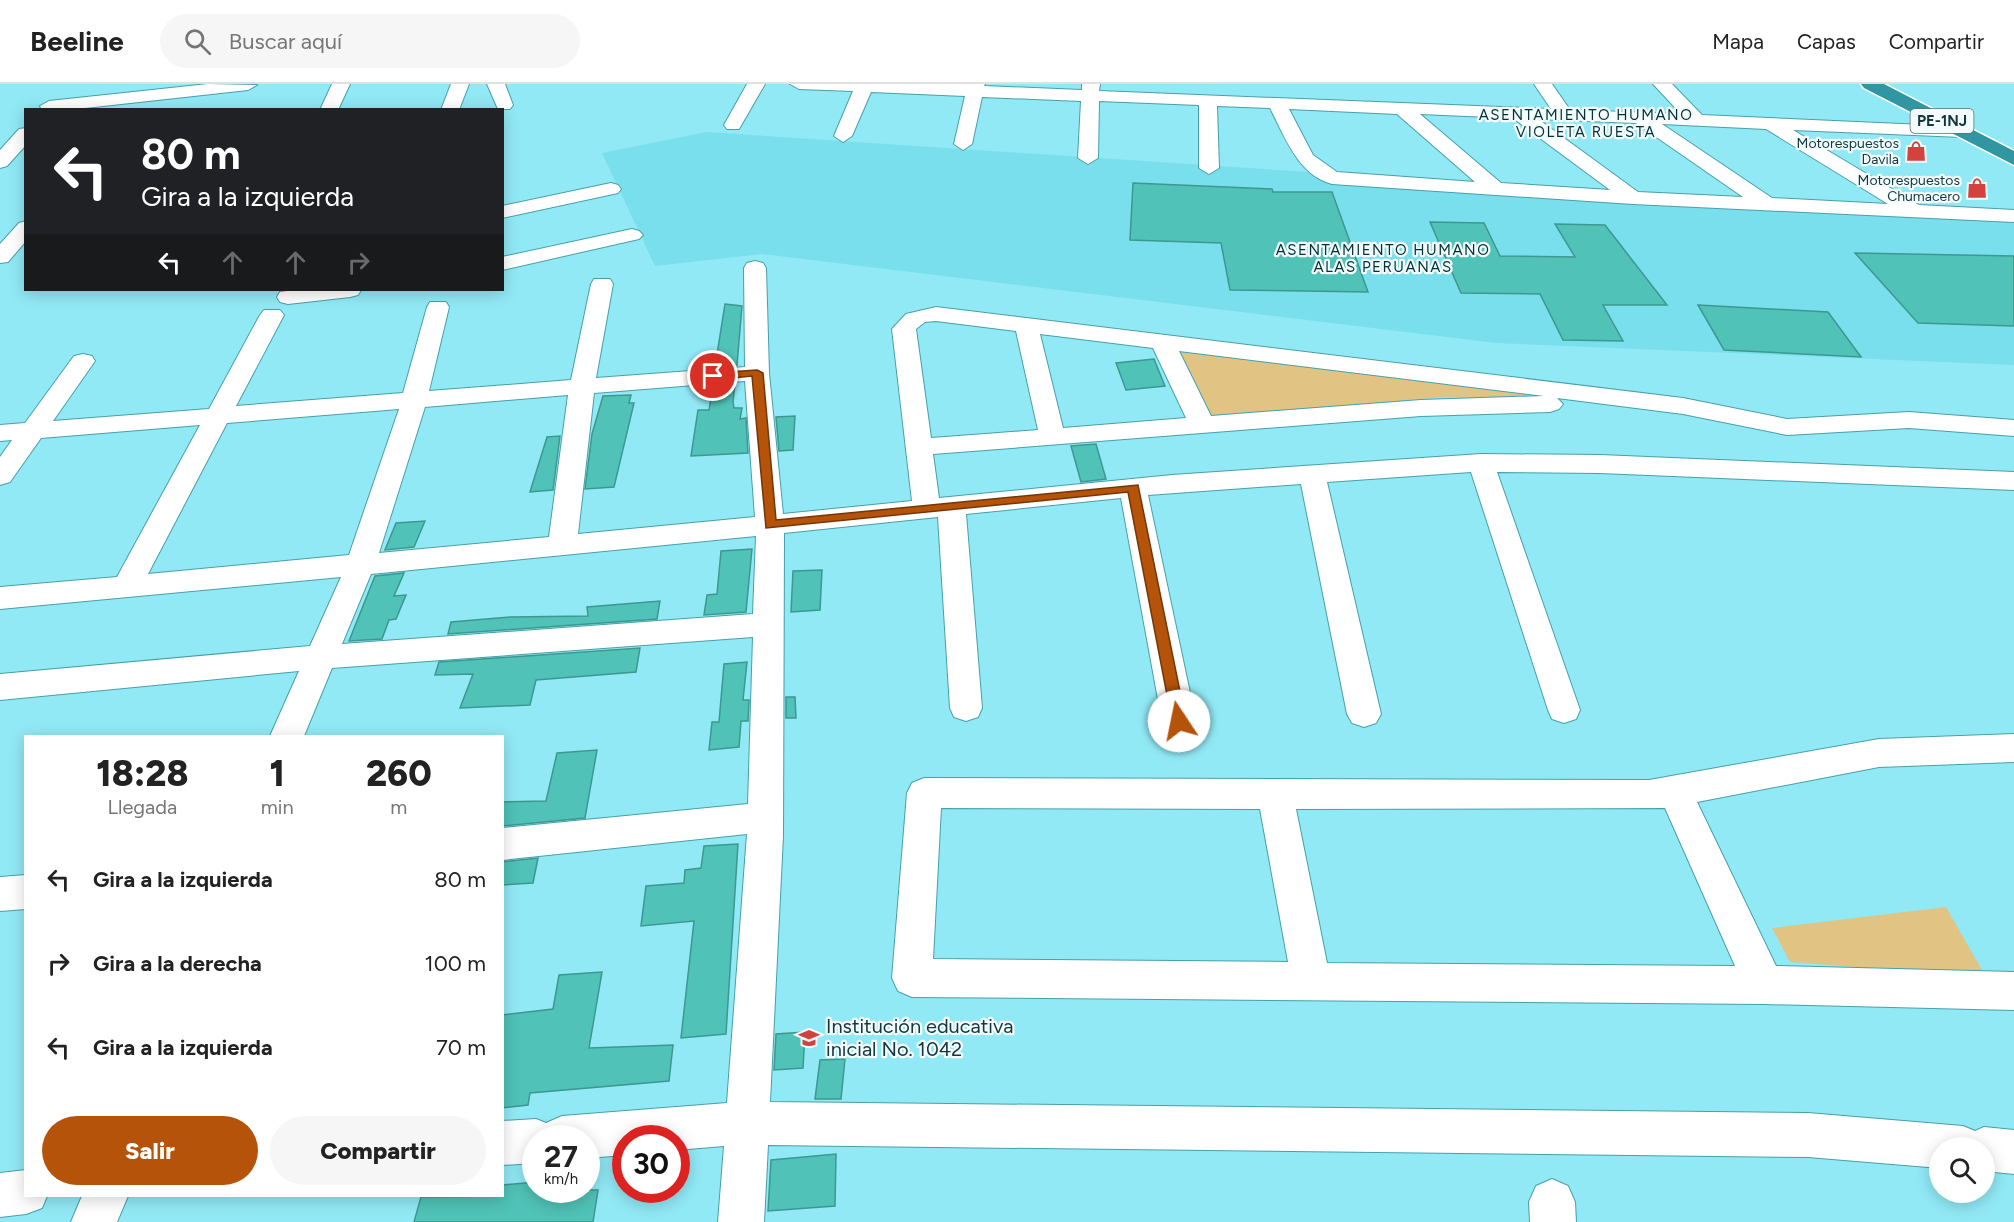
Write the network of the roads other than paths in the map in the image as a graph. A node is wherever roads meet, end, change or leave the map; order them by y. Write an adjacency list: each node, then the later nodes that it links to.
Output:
1 (67, 84): 21 (street)
2 (249, 84): 16 (street); 21 (street)
3 (341, 84): 22 (street)
4 (460, 84): 23 (street)
5 (496, 84): 19 (street)
6 (756, 84): 29 (street)
7 (799, 84): 12 (street)
8 (1317, 84): 18 (street)
9 (1543, 84): 25 (street)
10 (1662, 84): 27 (street)
11 (1870, 84): 30 (highway, PE-1NJ)
12 (864, 87): 13 (street); 31 (street)
13 (975, 88): 14 (street); 33 (street)
14 (1091, 89): 15 (street); 34 (street)
15 (1202, 94): 17 (street); 36 (street)
16 (238, 101)
17 (1276, 102): 18 (street); 39 (street)
18 (1320, 103): 20 (street)
19 (504, 105)
20 (1400, 107): 24 (street); 39 (street)
21 (47, 108)
22 (330, 108)
23 (451, 108)
24 (1516, 111): 25 (street); 40 (street)
25 (1563, 114): 26 (street)
26 (1638, 117): 27 (street); 41 (street)
27 (1696, 119): 28 (street)
28 (1768, 122): 30 (street); 42 (street)
29 (733, 125)
30 (1962, 132): 35 (highway, PE-1NJ)
31 (843, 136)
32 (24, 137): 37 (street)
33 (963, 144)
34 (1088, 158)
35 (2014, 159)
36 (1209, 168)
37 (6, 169)
38 (610, 189): 43 (street)
39 (1497, 190): 40 (street)
40 (1633, 198): 41 (street)
41 (1768, 205): 42 (street)
42 (1914, 211): 44 (street)
43 (504, 212)
44 (2014, 216)
45 (24, 225): 46 (street)
46 (0, 226)
47 (24, 227): 49 (street)
48 (632, 235): 50 (street)
49 (0, 257)
50 (504, 264)
51 (754, 268): 58 (street)
52 (602, 284): 59 (street)
53 (346, 291): 62 (street)
54 (438, 307): 61 (street)
55 (1026, 324): 56 (street); 67 (street); 68 (street)
56 (1162, 341): 60 (street); 63 (street)
57 (83, 361): 65 (street)
58 (757, 373): 59 (street); 75 (street)
59 (582, 387): 61 (street); 76 (street)
60 (1608, 397): 63 (street); 64 (street)
61 (414, 401): 62 (street); 77 (street)
62 (217, 417): 65 (street); 78 (street)
63 (1202, 425): 67 (street)
64 (2014, 428)
65 (32, 432): 66 (street); 71 (street)
66 (0, 433)
67 (1052, 435): 68 (street)
68 (918, 447): 74 (street)
69 (1481, 464): 70 (street); 72 (street); 84 (street)
70 (1312, 474): 73 (street); 85 (street)
71 (0, 476)
72 (2014, 481)
73 (1133, 488): 74 (street); 86 (street)
74 (939, 508): 75 (street); 83 (street)
75 (770, 525): 76 (street); 80 (street)
76 (562, 546): 77 (street)
77 (360, 566): 78 (street); 81 (street)
78 (127, 585): 79 (street)
79 (0, 598)
80 (768, 624): 81 (street); 91 (street)
81 (321, 657): 82 (street); 87 (street)
82 (0, 687)
83 (966, 708)
84 (1564, 710)
85 (1364, 714)
86 (1179, 721)
87 (287, 735)
88 (2014, 748): 89 (street)
89 (1675, 792): 90 (street); 96 (street)
90 (1275, 794): 95 (street); 95 (street)
91 (765, 817): 92 (street); 98 (street)
92 (504, 844)
93 (24, 892): 94 (street)
94 (0, 894)
95 (1311, 981): 96 (street)
96 (1764, 985): 97 (street)
97 (2014, 992)
98 (745, 1123): 99 (street); 102 (street); 109 (street)
99 (600, 1135)
100 (522, 1142): 101 (street)
101 (504, 1143)
102 (1929, 1145)
103 (1995, 1150): 104 (street)
104 (2014, 1152)
105 (24, 1192): 106 (street)
106 (0, 1195)
107 (105, 1197): 108 (street)
108 (94, 1222)
109 (741, 1222)

